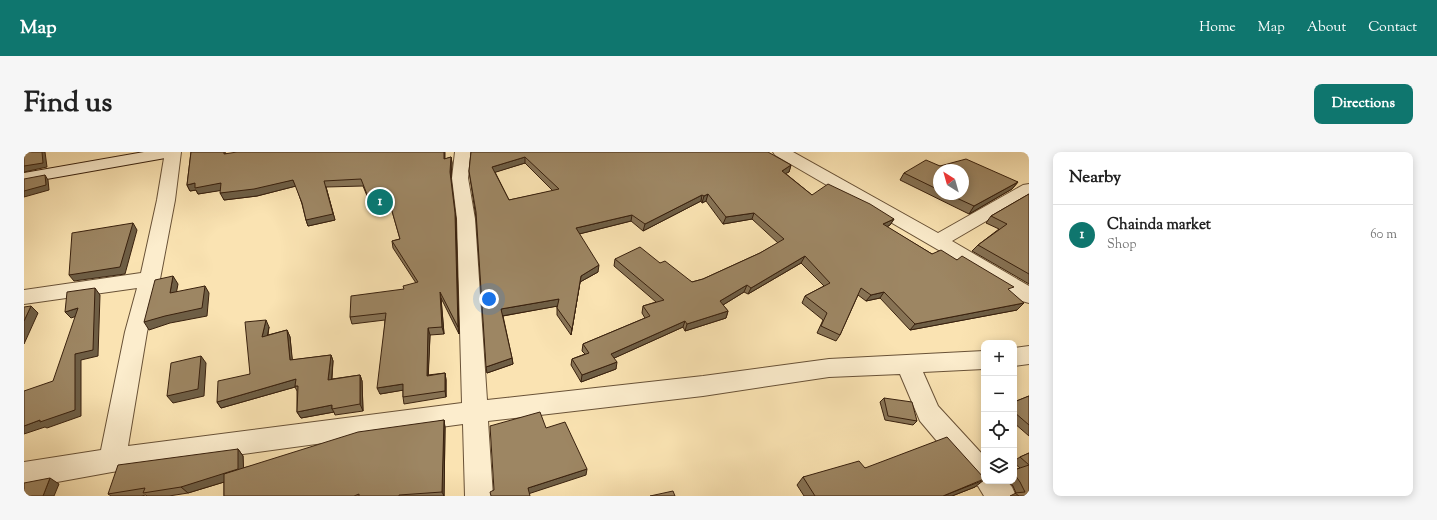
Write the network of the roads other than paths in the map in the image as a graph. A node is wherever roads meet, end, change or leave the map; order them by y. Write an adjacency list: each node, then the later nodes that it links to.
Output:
1 (172, 152): 4 (street); 7 (street)
2 (463, 152): 14 (street)
3 (781, 152): 6 (street)
4 (24, 178)
5 (1029, 189): 6 (street)
6 (938, 241): 8 (street)
7 (150, 279): 9 (street); 15 (street)
8 (1029, 296)
9 (24, 297)
10 (1029, 355): 11 (street)
11 (1017, 357)
12 (981, 360): 13 (street)
13 (908, 365): 14 (street); 16 (street)
14 (474, 412): 15 (street); 19 (street)
15 (112, 460): 17 (street)
16 (981, 473)
17 (24, 475)
18 (992, 484): 20 (street)
19 (479, 496)
20 (1002, 496)

